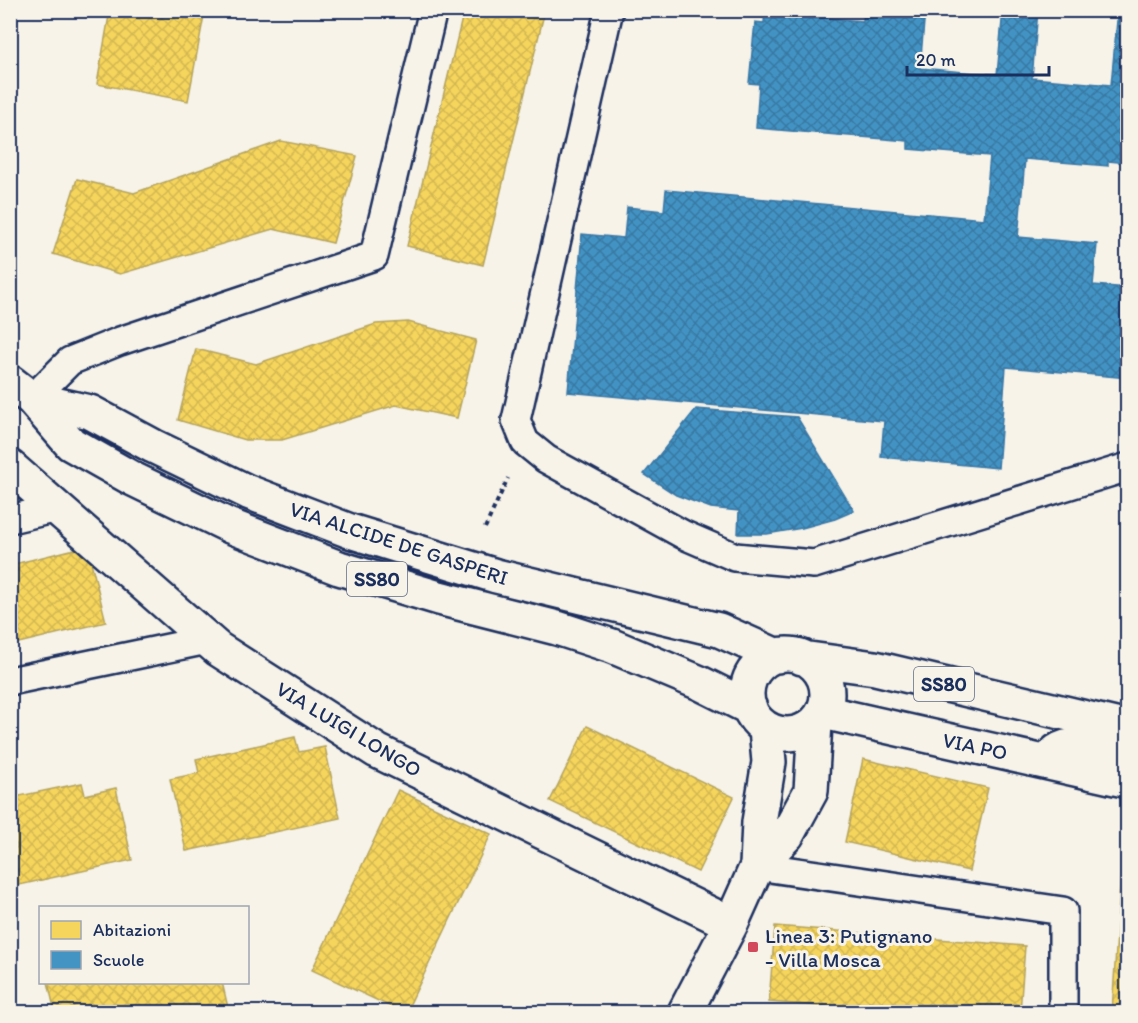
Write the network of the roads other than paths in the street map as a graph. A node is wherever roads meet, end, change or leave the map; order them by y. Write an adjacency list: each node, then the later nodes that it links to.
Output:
1 (433, 10): 3 (lane)
2 (609, 10): 5 (lane)
3 (21, 391): 9 (main road, VIA ALCIDE DE GASPERI / SS80); 12 (main road, VIA ALCIDE DE GASPERI / SS80)
4 (10, 467): 6 (main road, VIA LUIGI LONGO)
5 (1128, 467)
6 (57, 508): 7 (lane); 8 (main road, VIA LUIGI LONGO)
7 (10, 519)
8 (207, 640): 10 (lane); 20 (main road, VIA LUIGI LONGO)
9 (790, 657): 11 (main road, SS80); 12 (main road); 13 (main road, SS80)
10 (10, 681)
11 (1084, 717): 14 (main road); 15 (main road, SS80)
12 (758, 718): 13 (main road, SS80); 19 (main road)
13 (819, 718): 17 (main road, VIA PO / SS80); 19 (main road)
14 (1128, 718)
15 (1128, 728)
16 (1128, 756): 17 (main road)
17 (1047, 762): 18 (main road, VIA PO / SS80)
18 (1128, 781)
19 (757, 866): 20 (main road); 22 (lane)
20 (731, 924): 21 (main road)
21 (685, 1012)
22 (1063, 1012)

